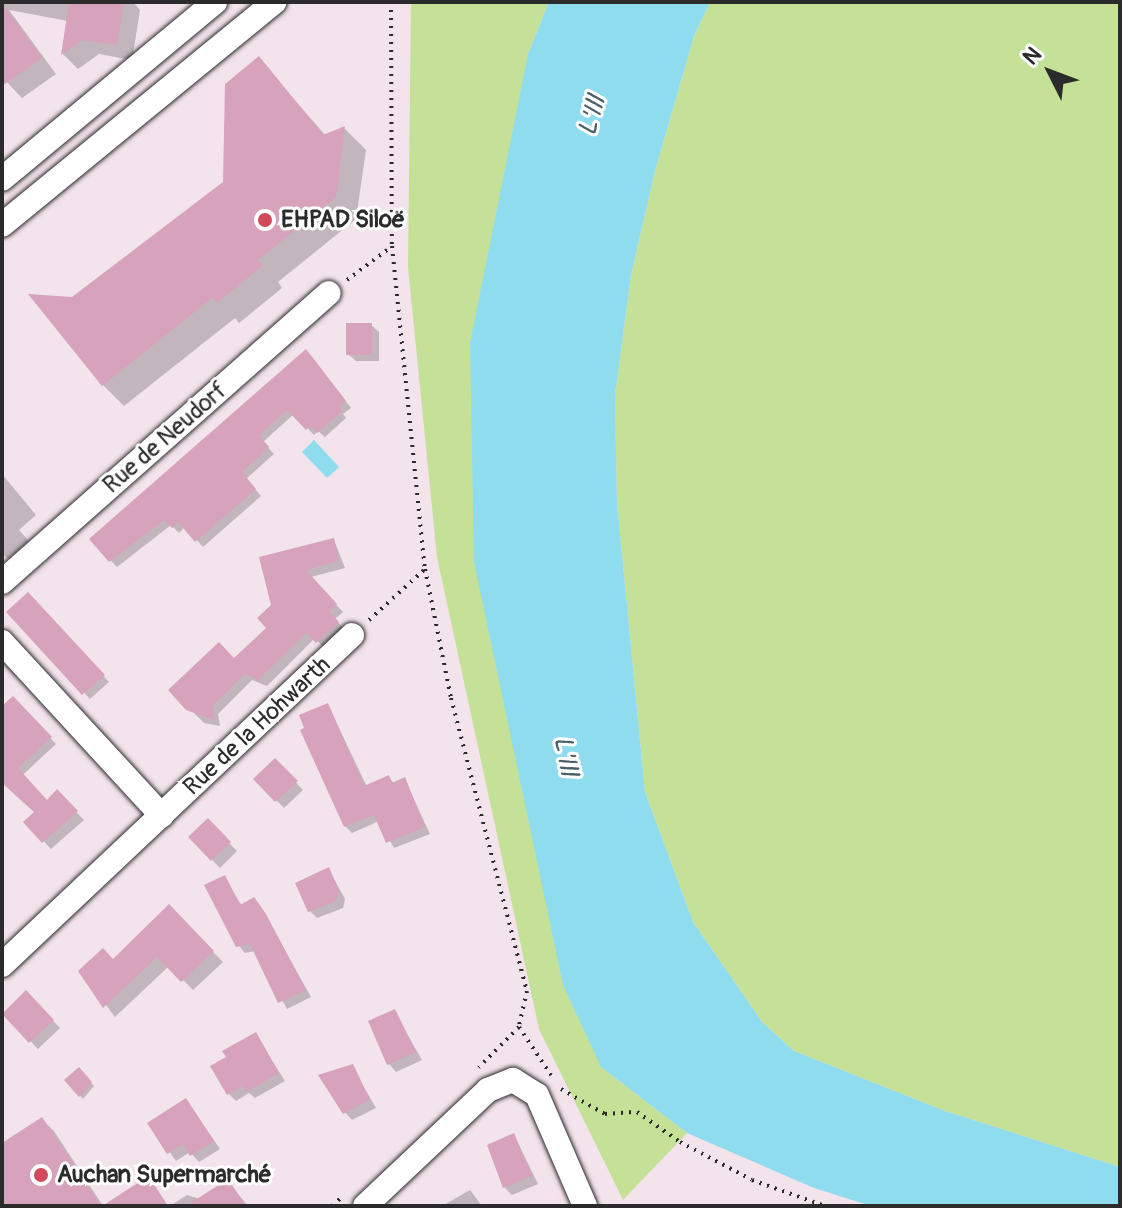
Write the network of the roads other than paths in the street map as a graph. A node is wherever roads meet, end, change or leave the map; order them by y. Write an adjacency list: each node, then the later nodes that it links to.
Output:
1 (216, 2): 3 (street); 4 (street)
2 (274, 2): 3 (street)
3 (234, 34): 5 (street)
4 (2, 179)
5 (2, 225)
6 (329, 293): 7 (street, Rue de Neudorf)
7 (2, 582)
8 (352, 635): 10 (street, Rue de la Hohwarth)
9 (2, 642): 10 (street, Rue de la Hohwarth)
10 (162, 816): 11 (street, Rue de la Hohwarth)
11 (2, 965)
12 (365, 1206): 13 (street)
13 (585, 1206)

